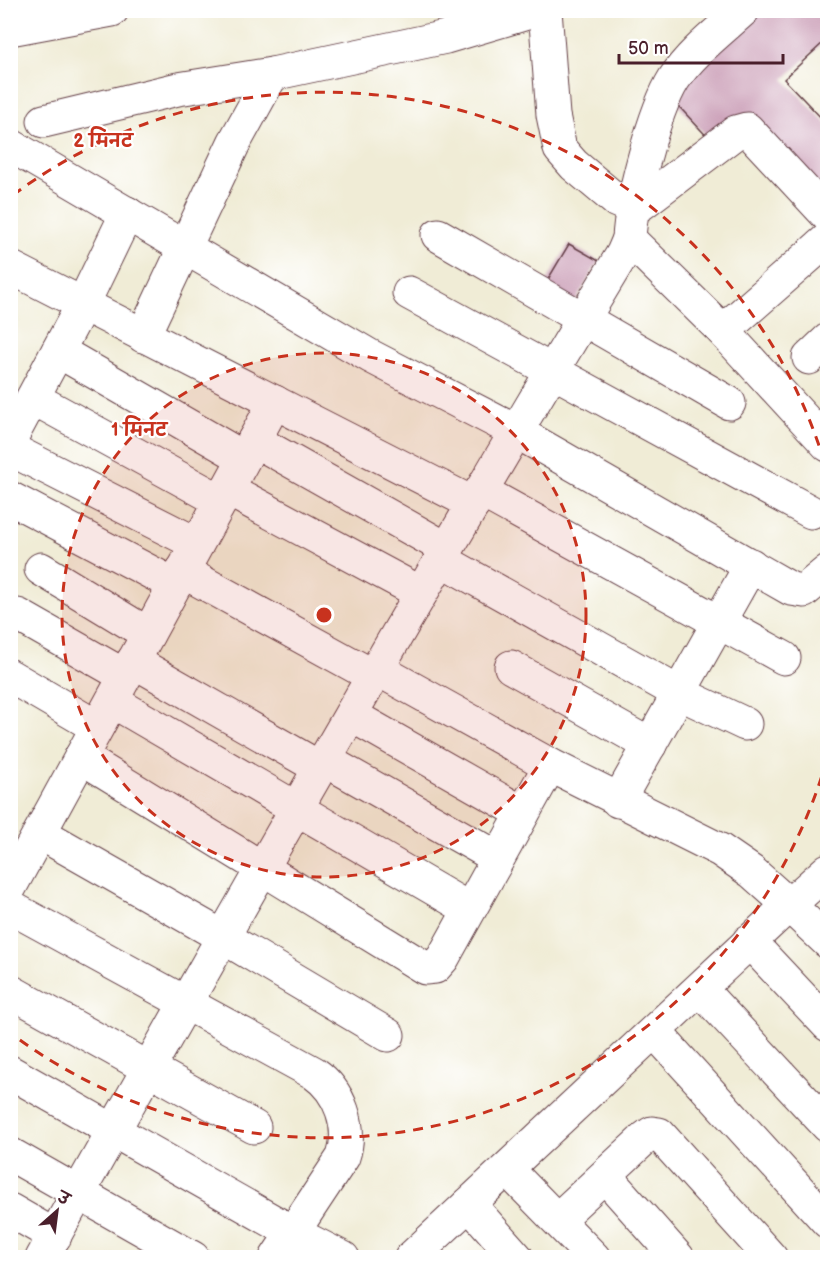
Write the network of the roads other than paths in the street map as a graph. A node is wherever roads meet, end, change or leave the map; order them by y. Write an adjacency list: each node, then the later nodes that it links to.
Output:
1 (112, 10): 5 (street)
2 (537, 10): 6 (street)
3 (545, 10): 11 (street)
4 (743, 10): 11 (street)
5 (10, 29)
6 (272, 74): 7 (street); 14 (street)
7 (44, 121)
8 (10, 145): 9 (street)
9 (127, 213): 14 (street); 17 (street)
10 (828, 216): 11 (street)
11 (630, 223): 18 (street); 19 (street)
12 (438, 235): 18 (street)
13 (828, 239): 19 (street)
14 (186, 248): 20 (street); 26 (street)
15 (10, 267): 17 (street)
16 (409, 292): 22 (street)
17 (83, 304): 20 (street); 21 (street)
18 (584, 318): 22 (street); 25 (street)
19 (723, 331): 28 (street)
20 (143, 336): 24 (street)
21 (58, 351): 23 (street); 30 (street)
22 (550, 370): 26 (street); 34 (street)
23 (33, 398): 27 (street); 31 (street)
24 (275, 402): 30 (street); 33 (street)
25 (729, 403)
26 (517, 432): 33 (street); 36 (street)
27 (10, 440)
28 (828, 445)
29 (10, 449): 37 (street)
30 (249, 449): 31 (street); 35 (street)
31 (224, 495): 37 (street); 40 (street)
32 (10, 498): 37 (street)
33 (478, 498): 35 (street); 42 (street)
34 (811, 512)
35 (444, 554): 40 (street); 48 (street)
36 (751, 565): 39 (street); 42 (street)
37 (185, 567): 45 (street); 47 (street)
38 (41, 568): 47 (street)
39 (828, 571)
40 (421, 593): 45 (street)
41 (18, 615): 47 (street)
42 (718, 623): 43 (street); 48 (street)
43 (784, 658)
44 (511, 667): 51 (street)
45 (375, 673): 49 (street); 54 (street)
46 (10, 676): 47 (street)
47 (123, 680): 52 (street); 53 (street); 56 (street)
48 (680, 693): 50 (street); 51 (street)
49 (351, 715): 53 (street); 57 (street)
50 (745, 723)
51 (650, 745): 55 (street)
52 (81, 757): 58 (street); 60 (street)
53 (323, 764): 56 (street); 59 (street)
54 (550, 765): 55 (street); 57 (street)
55 (618, 801): 63 (street)
56 (296, 809): 60 (street); 65 (street)
57 (523, 813): 59 (street)
58 (40, 833): 62 (street); 66 (street)
59 (498, 858): 65 (street)
60 (263, 868): 65 (street); 66 (street)
61 (825, 878): 63 (street)
62 (10, 887)
63 (789, 905): 67 (street); 68 (street)
64 (10, 907): 71 (street)
65 (469, 909)
66 (223, 937): 71 (street); 74 (street)
67 (748, 941): 69 (street); 72 (street)
68 (828, 942)
69 (701, 990): 73 (street); 77 (street)
70 (10, 991): 75 (street)
71 (184, 1003): 75 (street); 88 (street)
72 (828, 1025)
73 (655, 1032): 81 (street); 87 (street)
74 (388, 1035)
75 (148, 1067): 78 (street); 79 (street)
76 (10, 1072): 79 (street)
77 (828, 1126)
78 (254, 1128)
79 (114, 1129): 83 (street); 88 (street)
80 (10, 1154): 83 (street)
81 (507, 1168): 84 (street); 86 (street)
82 (605, 1176): 86 (street); 95 (street); 96 (street)
83 (78, 1193): 89 (street); 90 (street)
84 (469, 1204): 92 (street); 93 (street)
85 (10, 1210): 89 (street)
86 (558, 1219): 94 (street)
87 (828, 1222)
88 (284, 1245): 91 (street)
89 (48, 1246)
90 (194, 1257)
91 (343, 1257)
92 (413, 1257)
93 (517, 1257)
94 (594, 1257)
95 (678, 1257)
96 (771, 1257)

